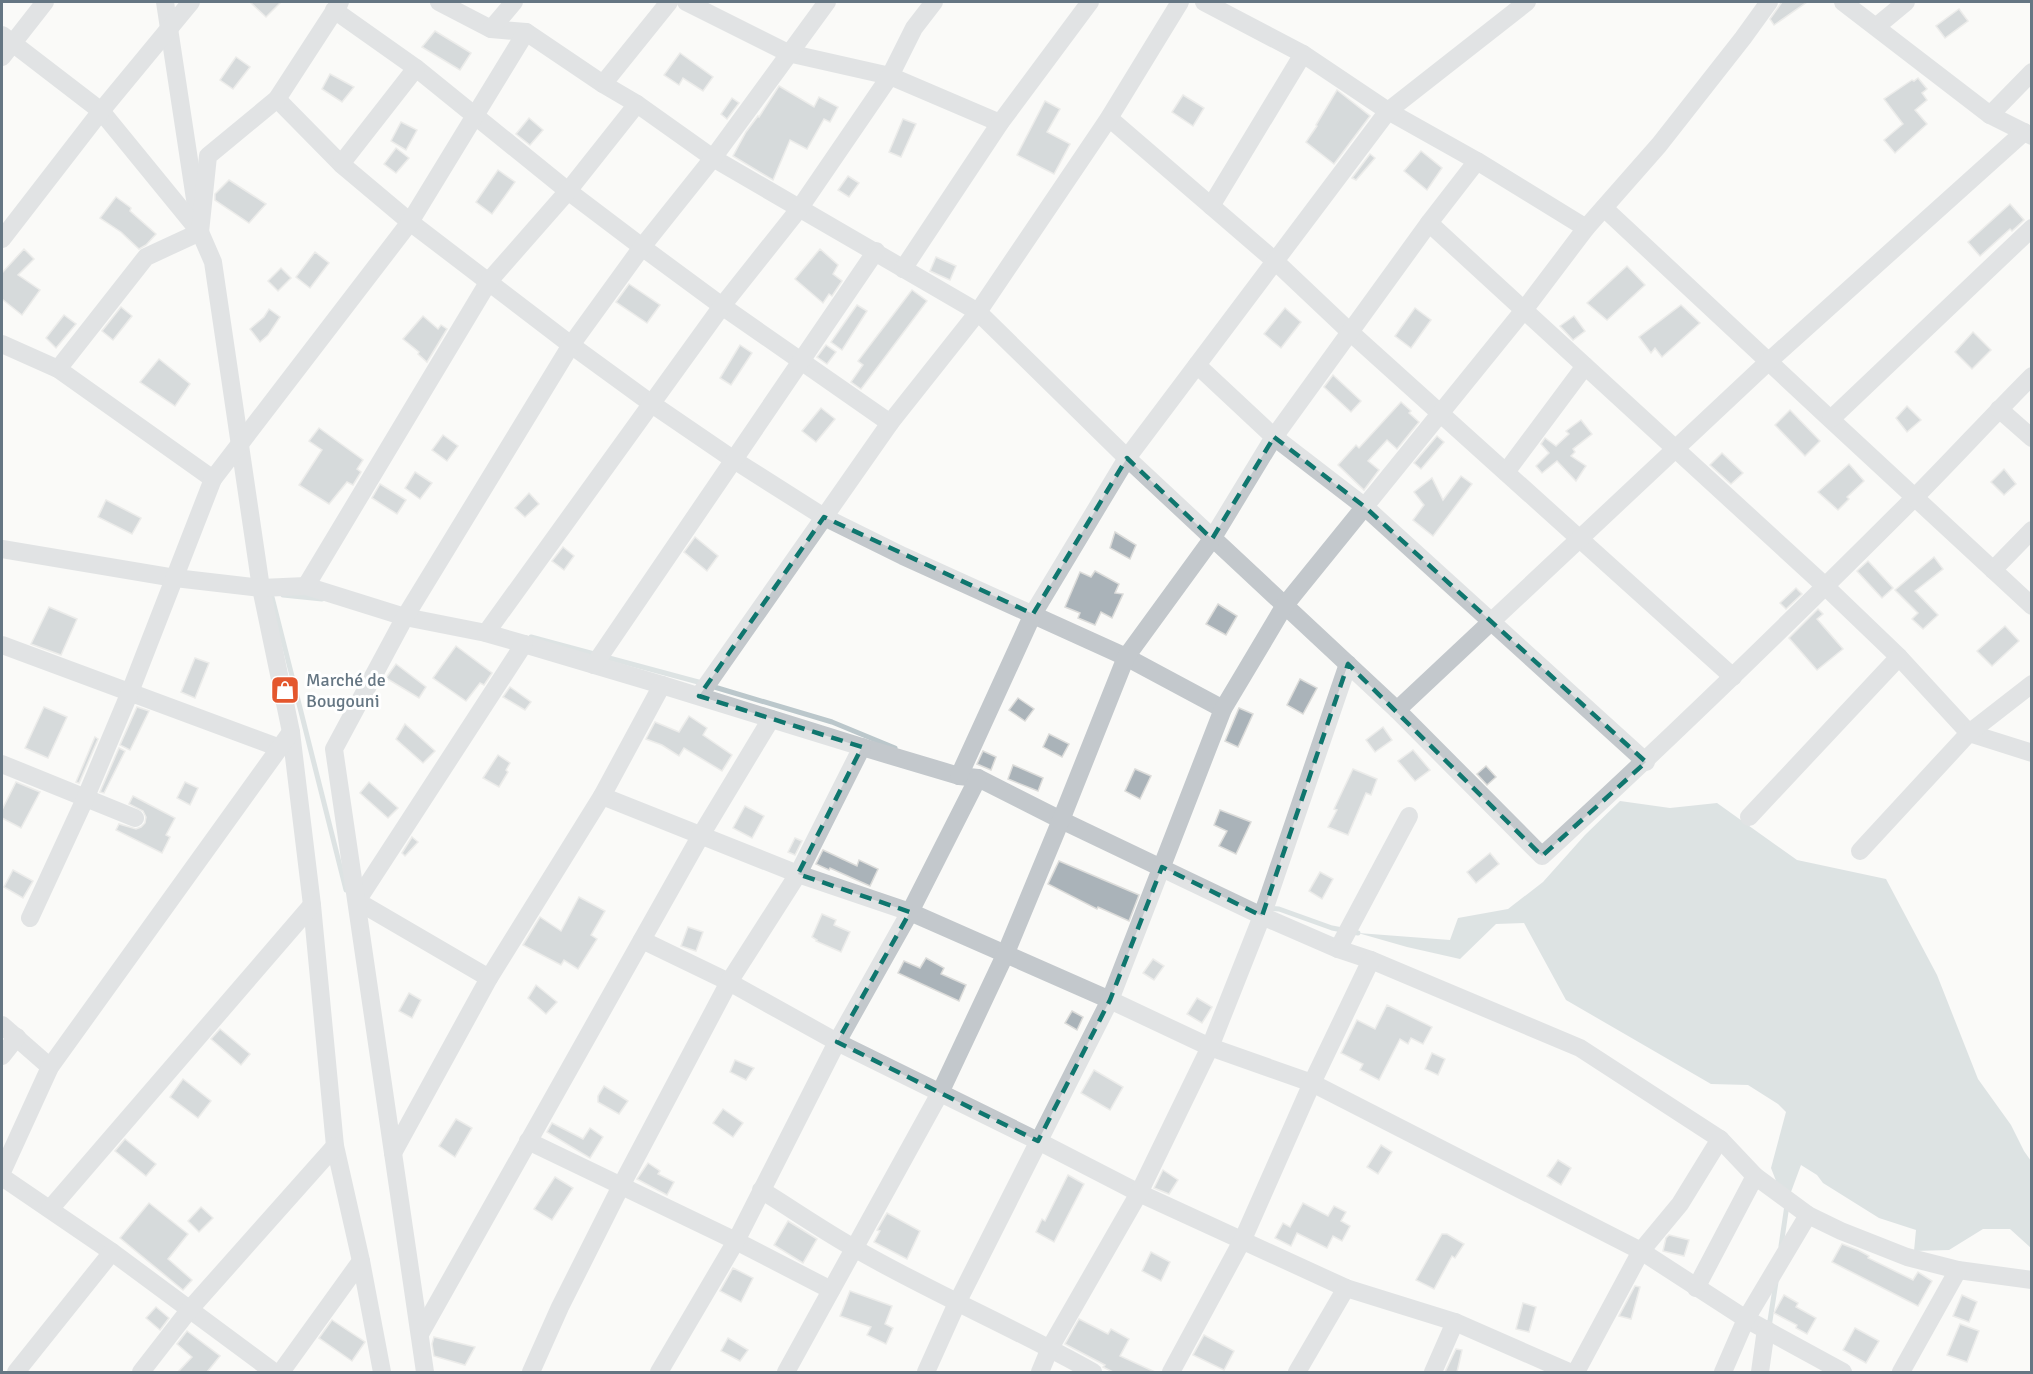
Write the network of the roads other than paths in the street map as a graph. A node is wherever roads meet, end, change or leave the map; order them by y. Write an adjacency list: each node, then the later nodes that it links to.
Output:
1 (45, 2): 22 (street)
2 (165, 2): 19 (street)
3 (191, 2): 19 (street)
4 (439, 2): 20 (street)
5 (514, 2): 20 (street)
6 (669, 2): 28 (street)
7 (686, 2): 23 (street)
8 (827, 2): 23 (street)
9 (934, 2): 27 (street)
10 (1089, 2): 36 (street)
11 (1180, 2): 35 (street)
12 (1204, 2): 24 (street)
13 (1527, 2): 32 (street)
14 (1769, 2): 43 (street)
15 (1843, 2): 18 (street)
16 (1906, 2): 18 (street)
17 (337, 6): 25 (street); 29 (street)
18 (1877, 26): 34 (street)
19 (170, 28): 31 (street); 49 (street)
20 (491, 28): 21 (street)
21 (526, 32): 28 (street); 33 (street)
22 (5, 45): 31 (street)
23 (788, 53): 27 (street); 38 (street)
24 (1303, 54): 32 (street); 42 (street)
25 (416, 68): 33 (street); 40 (street)
26 (2031, 72): 34 (street)
27 (890, 76): 36 (street); 44 (street)
28 (603, 84): 30 (street)
29 (277, 99): 40 (street); 49 (street)
30 (637, 104): 38 (street); 41 (street)
31 (101, 111): 49 (street); 50 (street)
32 (1388, 111): 39 (street); 53 (street)
33 (475, 115): 41 (street); 45 (street)
34 (1990, 116): 37 (street)
35 (1109, 118): 42 (street); 58 (street)
36 (1000, 123): 54 (street)
37 (2028, 134): 63 (street)
38 (713, 158): 44 (street); 51 (street)
39 (1477, 161): 46 (street); 47 (street)
40 (341, 164): 45 (street)
41 (568, 191): 51 (street); 55 (street)
42 (1210, 206): 53 (street)
43 (1604, 208): 47 (street); 63 (street)
44 (799, 209): 52 (street); 56 (street)
45 (410, 222): 55 (street); 75 (street)
46 (1429, 223): 57 (street); 59 (street)
47 (1586, 228): 57 (street)
48 (2031, 228): 71 (street)
49 (200, 232): 66 (street); 75 (street)
50 (2, 239)
51 (642, 247): 56 (street); 61 (street)
52 (876, 252): 54 (street); 62 (street)
53 (1275, 261): 59 (street); 64 (street)
54 (903, 269): 58 (street)
55 (489, 281): 61 (street); 90 (street)
56 (722, 306): 62 (street); 68 (street)
57 (1524, 310): 65 (street); 70 (street)
58 (978, 312): 72 (street); 77 (street)
59 (1350, 332): 70 (street); 73 (street)
60 (2, 344): 66 (street)
61 (571, 345): 68 (street); 96 (street)
62 (801, 361): 72 (street); 78 (street)
63 (1768, 362): 71 (street); 76 (street)
64 (1197, 365): 73 (street); 77 (street)
65 (1585, 366): 76 (street); 79 (street)
66 (58, 369): 80 (street)
67 (2031, 376): 69 (street)
68 (652, 404): 78 (street); 98 (street)
69 (1999, 409): 74 (street); 81 (street)
70 (1441, 413): 79 (street); 82 (street)
71 (1831, 419): 81 (street)
72 (890, 423): 83 (street)
73 (1274, 437): 82 (street); 85 (street)
74 (2031, 438)
75 (240, 444): 80 (street); 92 (street)
76 (1675, 449): 86 (street); 91 (street)
77 (1127, 458): 85 (street); 95 (street)
78 (734, 459): 83 (street); 104 (street)
79 (1506, 472): 86 (street)
80 (213, 479): 89 (street)
81 (1914, 498): 88 (street); 91 (street)
82 (1365, 507): 93 (street); 97 (street)
83 (824, 518): 95 (street); 109 (street)
84 (2031, 530): 88 (street)
85 (1212, 538): 93 (street); 101 (street)
86 (1580, 538): 97 (street); 105 (street)
87 (2, 549): 89 (street)
88 (1993, 570): 94 (street)
89 (175, 578): 92 (street); 108 (street)
90 (306, 586): 92 (street); 96 (street)
91 (1825, 586): 102 (street); 105 (street)
92 (261, 588): 113 (street)
93 (1285, 605): 103 (street); 110 (street)
94 (2031, 606)
95 (1033, 614): 101 (street); 120 (street)
96 (405, 617): 98 (street); 132 (street)
97 (1492, 622): 111 (street); 118 (street)
98 (486, 633): 99 (street)
99 (524, 644): 104 (street); 132 (street)
100 (2, 645): 108 (street)
101 (1126, 657): 110 (street); 127 (street)
102 (1899, 657): 114 (street); 125 (street)
103 (1348, 664): 111 (street); 135 (street)
104 (594, 665): 107 (street)
105 (1733, 676): 118 (street)
106 (2031, 684): 114 (street)
107 (662, 685): 109 (street); 122 (street)
108 (130, 692): 116 (street); 123 (street)
109 (699, 696): 112 (street)
110 (1223, 709): 130 (street)
111 (1397, 710): 118 (street)
112 (771, 719): 115 (street); 128 (street)
113 (291, 732): 116 (street); 133 (street)
114 (1969, 733): 117 (street); 129 (street)
115 (862, 747): 120 (street); 131 (street)
116 (280, 748): 149 (street)
117 (2031, 753)
118 (1646, 762)
119 (2, 764): 123 (street)
120 (959, 776): 121 (street)
121 (978, 778): 127 (street); 134 (street)
122 (603, 795): 128 (street); 141 (street)
123 (85, 799): 126 (street); 136 (street)
124 (1409, 816): 138 (street)
125 (1749, 817)
126 (135, 818)
127 (1062, 820): 130 (street); 139 (street)
128 (701, 835): 131 (street); 137 (street)
129 (1860, 851)
130 (1162, 867): 135 (street); 143 (street)
131 (798, 874): 134 (street); 142 (street)
132 (357, 901): 141 (street); 156 (street)
133 (312, 905): 155 (street); 163 (street)
134 (910, 912): 139 (street); 146 (street)
135 (1262, 916): 138 (street); 147 (street)
136 (30, 918)
137 (642, 940): 142 (street); 153 (street)
138 (1338, 949): 140 (street)
139 (1005, 955): 143 (street); 151 (street)
140 (1371, 960): 150 (street); 152 (street)
141 (489, 978): 156 (street)
142 (729, 982): 146 (street); 160 (street)
143 (1110, 1000): 147 (street); 154 (street)
144 (2, 1025): 145 (street)
145 (17, 1037): 148 (street); 149 (street)
146 (837, 1042): 151 (street); 161 (street)
147 (1210, 1047): 150 (street); 162 (street)
148 (2, 1056)
149 (50, 1067): 157 (street)
150 (1312, 1083): 165 (street); 168 (street)
151 (940, 1093): 154 (street); 167 (street)
152 (1720, 1139): 158 (street); 168 (street)
153 (528, 1141): 160 (street); 181 (street)
154 (1038, 1141): 162 (street); 176 (street)
155 (335, 1146): 170 (street); 177 (street)
156 (393, 1154): 181 (street)
157 (2, 1172)
158 (1755, 1176): 164 (street); 174 (street)
159 (2, 1177): 163 (street)
160 (621, 1186): 166 (street); 189 (street)
161 (761, 1190): 166 (street); 167 (street)
162 (1139, 1193): 165 (street); 182 (street)
163 (51, 1209): 169 (street)
164 (1808, 1215): 171 (street); 178 (street)
165 (1243, 1239): 173 (street); 195 (street)
166 (736, 1240): 175 (street); 190 (street)
167 (854, 1248): 175 (street); 176 (street)
168 (1641, 1251): 174 (street); 199 (street)
169 (112, 1252): 177 (street); 183 (street)
170 (361, 1261): 186 (street); 187 (street)
171 (1958, 1270): 172 (street); 203 (street)
172 (2031, 1280)
173 (1346, 1288): 179 (street); 196 (street)
174 (1696, 1288): 178 (street)
175 (831, 1290): 191 (street)
176 (957, 1303): 182 (street); 192 (street)
177 (190, 1309): 184 (street); 185 (street)
178 (1746, 1319): 180 (street); 200 (street)
179 (1455, 1322): 197 (street); 198 (street)
180 (1766, 1329): 201 (street); 202 (street)
181 (420, 1334): 188 (street)
182 (1050, 1348): 193 (street); 194 (street)
183 (16, 1372)
184 (141, 1372)
185 (274, 1372)
186 (281, 1372)
187 (382, 1372)
188 (425, 1372)
189 (531, 1372)
190 (658, 1372)
191 (786, 1372)
192 (926, 1372)
193 (1040, 1372)
194 (1093, 1372)
195 (1171, 1372)
196 (1297, 1372)
197 (1432, 1372)
198 (1569, 1372)
199 (1576, 1372)
200 (1723, 1372)
201 (1760, 1372)
202 (1843, 1372)
203 (1901, 1372)

